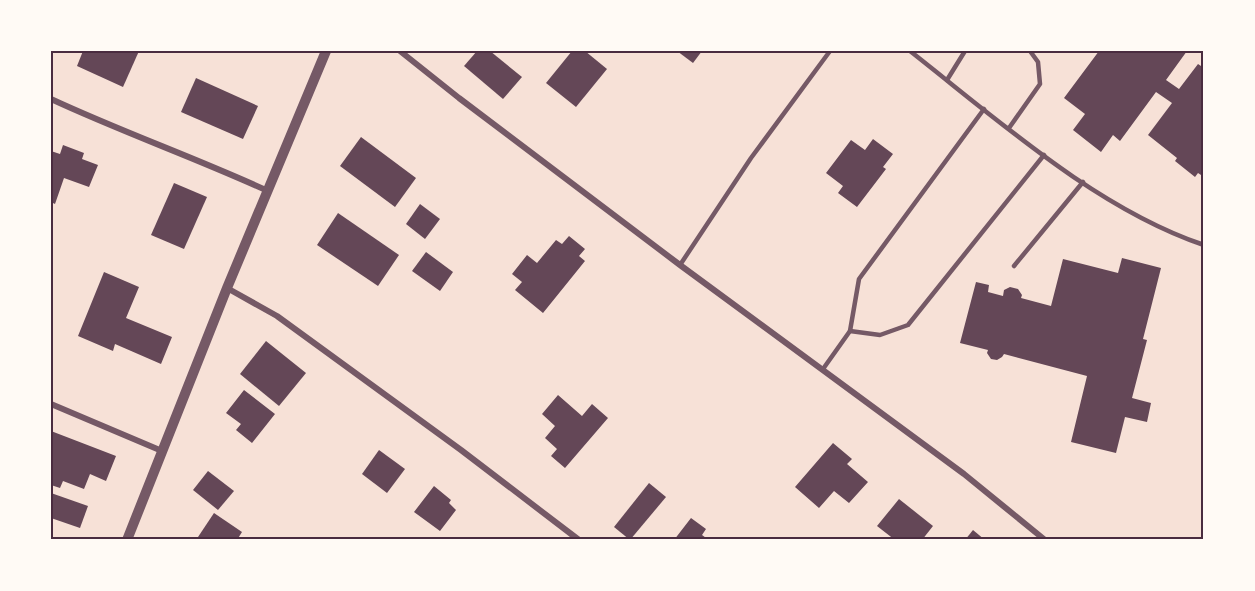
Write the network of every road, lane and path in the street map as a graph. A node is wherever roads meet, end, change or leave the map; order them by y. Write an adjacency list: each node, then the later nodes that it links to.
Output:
1 (326, 51): 13 (street)
2 (400, 51): 15 (street)
3 (830, 51): 15 (lane)
4 (910, 51): 7 (lane)
5 (965, 51): 7 (lane)
6 (1030, 51): 10 (lane)
7 (947, 80): 9 (lane)
8 (51, 99): 13 (street)
9 (984, 109): 10 (lane); 18 (lane)
10 (1009, 128): 11 (lane)
11 (1044, 155): 12 (lane); 18 (lane)
12 (1083, 182): 14 (lane); 16 (lane)
13 (268, 191): 17 (street)
14 (1204, 245)
15 (680, 265): 19 (street)
16 (1014, 266)
17 (227, 288): 21 (street); 23 (street)
18 (850, 331): 19 (lane)
19 (823, 369): 24 (street)
20 (51, 404): 21 (street)
21 (162, 452): 22 (street)
22 (127, 540)
23 (579, 540)
24 (1045, 540)

